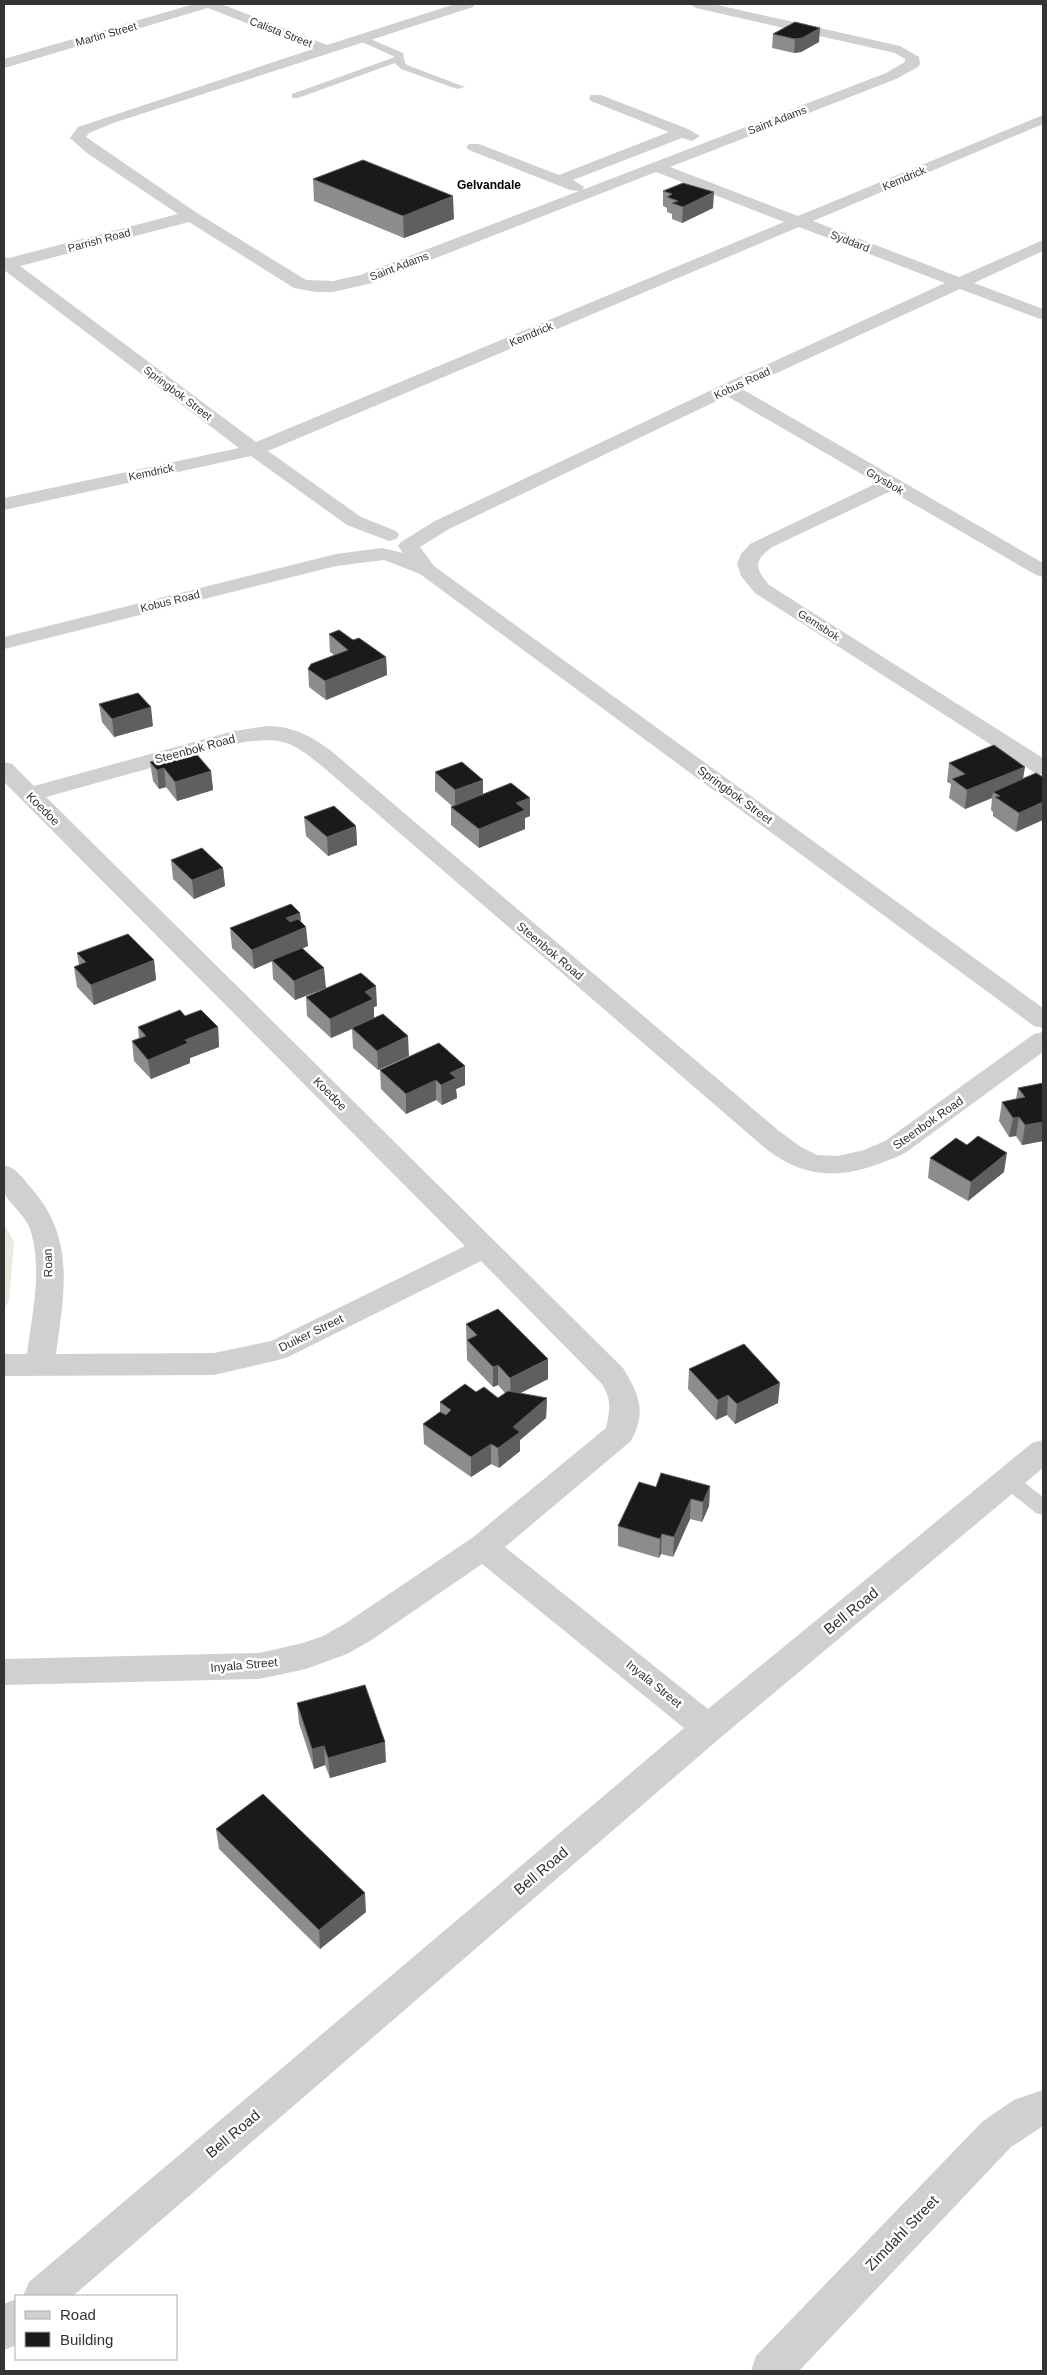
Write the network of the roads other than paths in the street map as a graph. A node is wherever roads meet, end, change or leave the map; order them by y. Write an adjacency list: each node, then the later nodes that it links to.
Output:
1 (209, 4): 7 (street, Calista Street); 9 (street, Martin Street)
2 (468, 4): 6 (street, Saint Adams)
3 (696, 4): 5 (street, Saint Adams)
4 (778, 9): 5 (street)
5 (761, 18): 15 (street, Saint Adams)
6 (361, 38): 7 (street, Saint Adams); 8 (lane)
7 (325, 49): 20 (street, Saint Adams)
8 (401, 58): 10 (lane); 11 (lane)
9 (4, 64)
10 (460, 87)
11 (295, 96)
12 (596, 98): 14 (street)
13 (1043, 119): 21 (street, Kemdrick)
14 (683, 132): 15 (street); 18 (street)
15 (714, 144): 17 (street, Saint Adams)
16 (474, 147): 18 (street)
17 (656, 167): 19 (street, Saint Adams); 21 (street, Syddard)
18 (560, 180): 19 (street)
19 (589, 193): 20 (street, Saint Adams)
20 (190, 216): 23 (street, Parrish Road)
21 (799, 222): 24 (street, Syddard); 27 (street, Kemdrick)
22 (1043, 245): 24 (street, Kobus Road)
23 (5, 263): 27 (street, Springbok Street)
24 (960, 284): 25 (street, Syddard); 26 (street, Kobus Road)
25 (1043, 315)
26 (728, 389): 28 (street, Grysbok); 31 (street, Kobus Road)
27 (254, 450): 29 (street, Kemdrick); 30 (street, Springbok Street)
28 (890, 484): 34 (street, Grysbok); 36 (street, Gemsbok)
29 (7, 499)
30 (354, 521): 31 (street); 32 (street)
31 (399, 539): 32 (street, Kobus Road); 33 (street)
32 (377, 549): 33 (street); 35 (street, Kobus Road)
33 (427, 570): 39 (street, Springbok Street)
34 (1043, 571)
35 (4, 643)
36 (1043, 768)
37 (4, 769): 38 (street, Koedoe)
38 (29, 794): 40 (street, Steenbok Road); 42 (street, Koedoe)
39 (1043, 1020)
40 (1043, 1040)
41 (4, 1174): 44 (street, Roan)
42 (484, 1248): 44 (street, Duiker Street); 45 (street, Koedoe)
43 (4, 1365): 44 (street, Duiker Street)
44 (40, 1365)
45 (620, 1433): 49 (street, Inyala Street)
46 (1043, 1451): 47 (street, Bell Road)
47 (1008, 1481): 48 (lane); 51 (street, Bell Road)
48 (1043, 1508)
49 (482, 1547): 50 (street, Inyala Street); 51 (street, Inyala Street)
50 (4, 1672)
51 (708, 1728): 53 (street, Bell Road)
52 (1043, 2108): 56 (street, Zimdahl Street)
53 (44, 2295)
54 (15, 2320): 55 (street)
55 (4, 2330)
56 (771, 2371)

